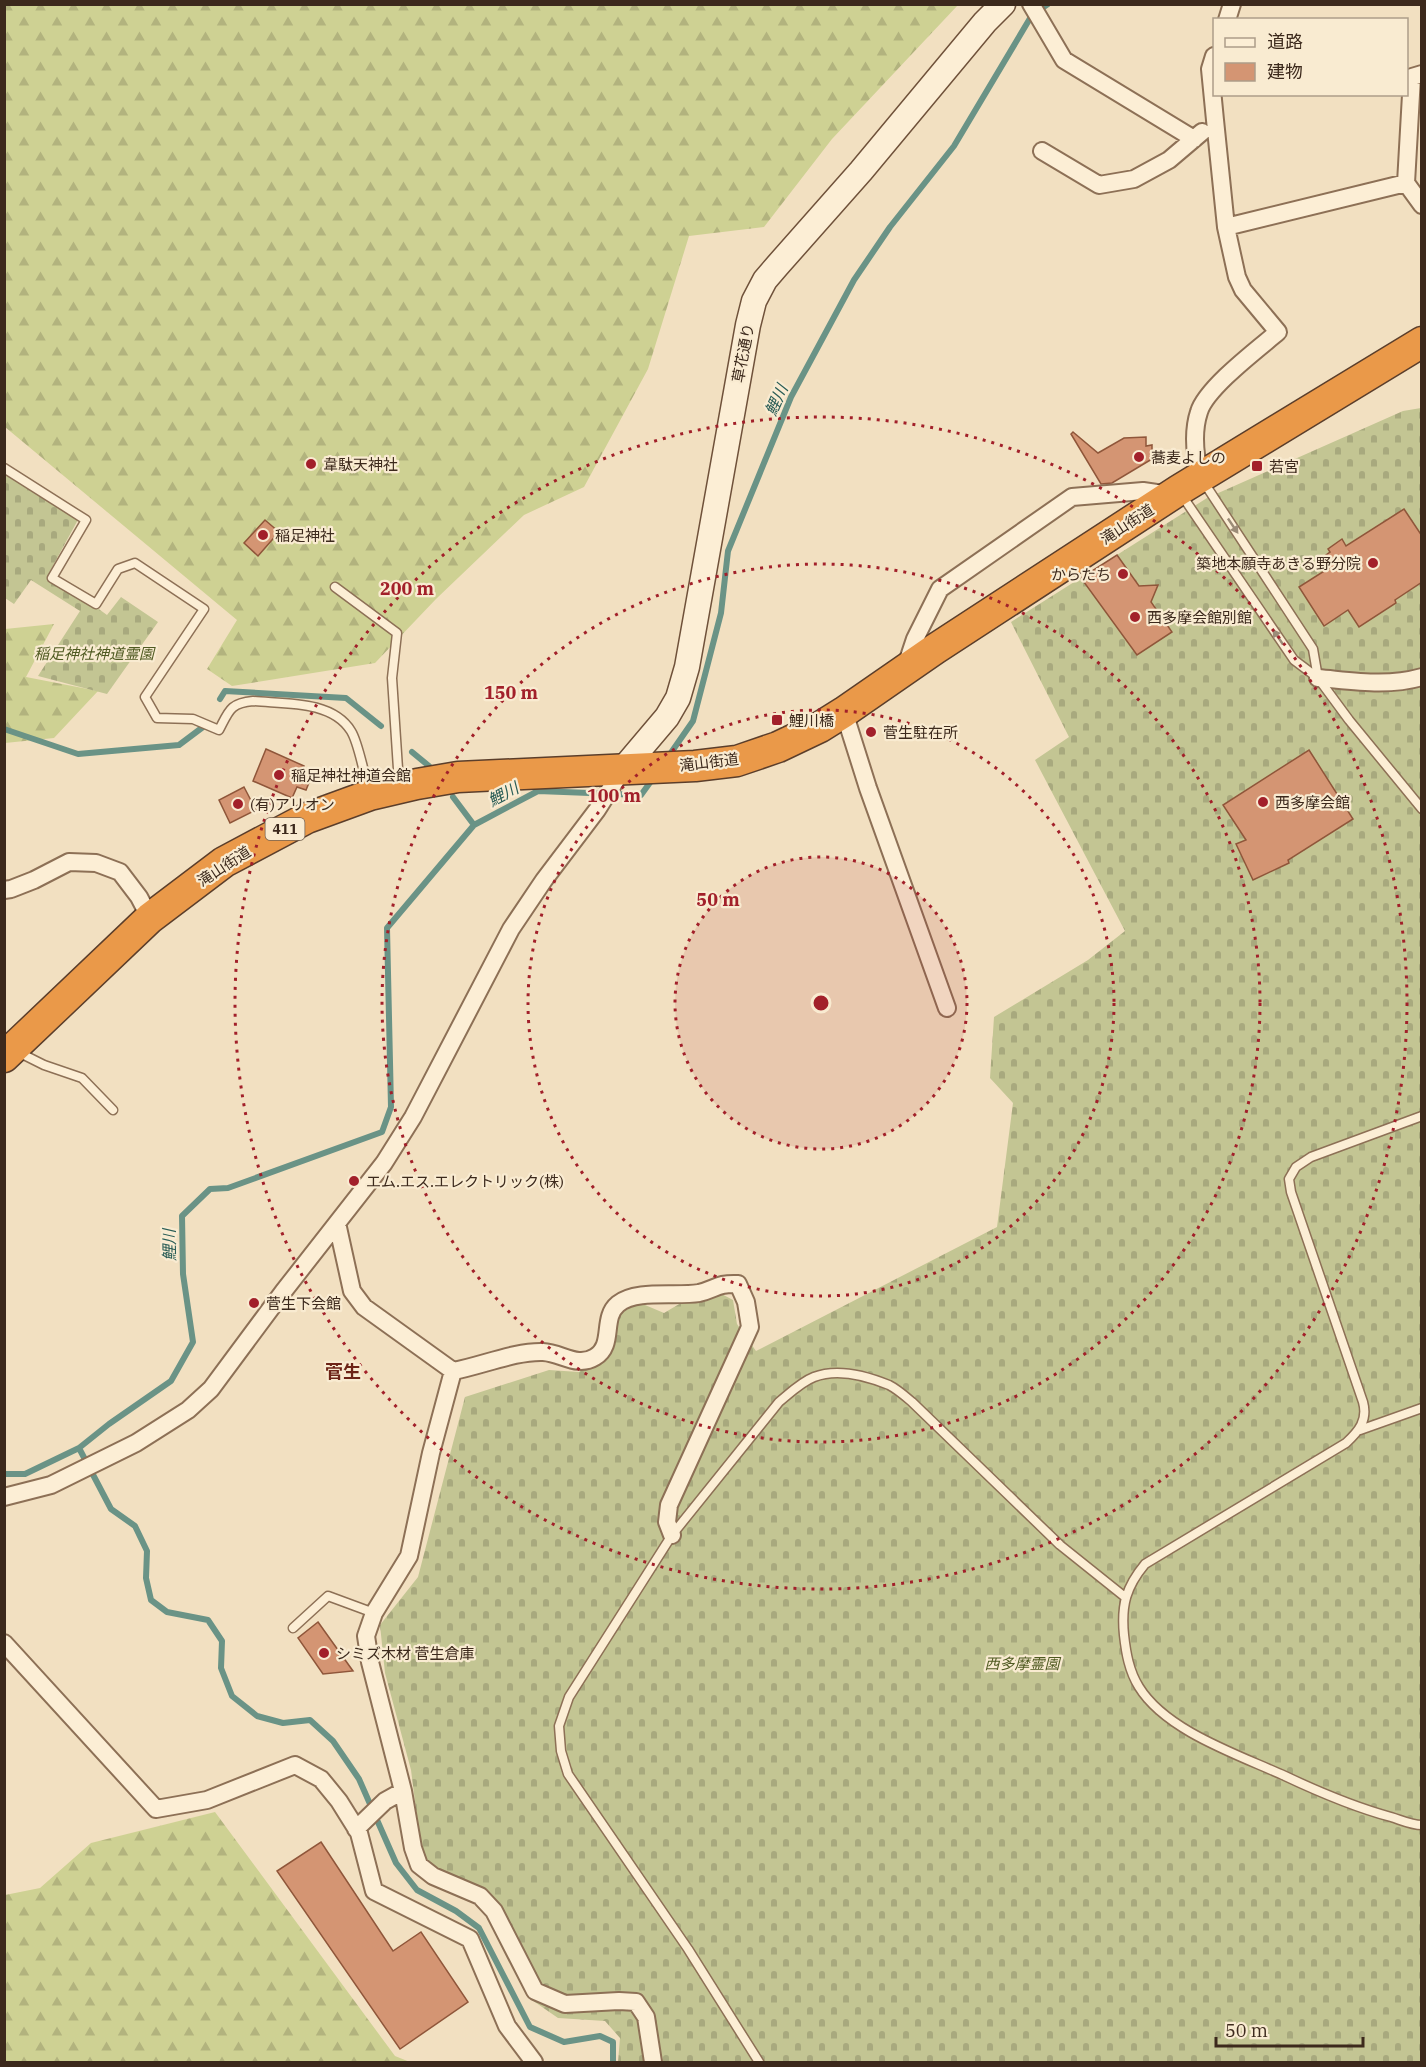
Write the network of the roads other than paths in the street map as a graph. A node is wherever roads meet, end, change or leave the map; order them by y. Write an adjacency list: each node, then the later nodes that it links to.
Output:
1 (1003, 4): 19 (street, 草花通り)
2 (1031, 4): 6 (street)
3 (1213, 61): 5 (street)
4 (1422, 74): 8 (street)
5 (1215, 120): 6 (street); 10 (street)
6 (1194, 138): 7 (street)
7 (1042, 151)
8 (1406, 183): 9 (street); 10 (street)
9 (1422, 205)
10 (1226, 227): 13 (street)
11 (1422, 342): 13 (highway, 滝山街道 / 411)
12 (4, 468): 21 (lane)
13 (1184, 488): 15 (highway, 滝山街道 / 411); 15 (street); 17 (lane, one-way to 13); 17 (lane, one-way to 17)
14 (335, 587): 20 (lane)
15 (905, 670): 18 (highway, 滝山街道 / 411)
16 (1422, 676): 17 (street)
17 (1318, 678): 22 (lane)
18 (844, 712): 19 (highway, 滝山街道 / 411); 25 (street)
19 (625, 774): 20 (highway, 滝山街道 / 411); 29 (street)
20 (399, 788): 21 (highway, 滝山街道 / 411)
21 (370, 795): 24 (highway, 滝山街道 / 411)
22 (1422, 809)
23 (4, 890): 24 (street)
24 (150, 918): 26 (highway, 滝山街道 / 411)
25 (947, 1008)
26 (8, 1053): 27 (lane)
27 (113, 1110)
28 (1422, 1116): 32 (lane)
29 (337, 1223): 30 (street); 33 (street)
30 (453, 1371): 34 (street); 36 (street)
31 (1422, 1408): 32 (lane)
32 (1360, 1430): 35 (lane)
33 (4, 1497)
34 (672, 1535): 35 (lane); 44 (lane)
35 (1125, 1597): 40 (lane)
36 (374, 1613): 37 (lane); 39 (street)
37 (293, 1628)
38 (4, 1643): 41 (street)
39 (403, 1791): 41 (street); 43 (street)
40 (1422, 1825)
41 (357, 1829): 42 (street)
42 (534, 2062)
43 (652, 2062)
44 (759, 2062)

